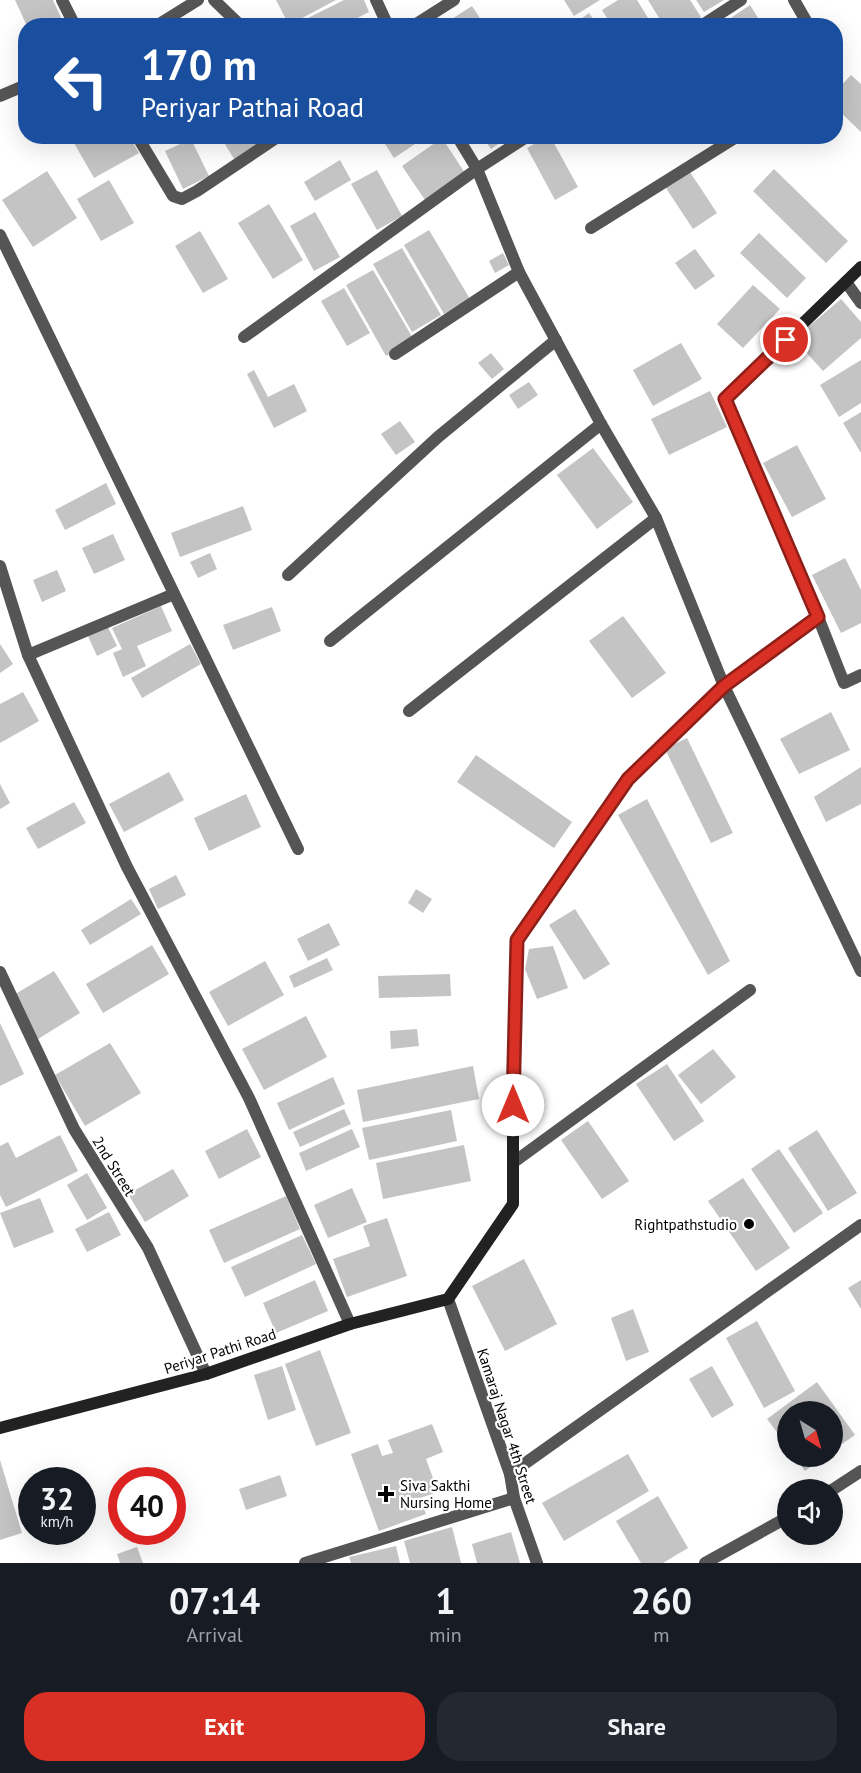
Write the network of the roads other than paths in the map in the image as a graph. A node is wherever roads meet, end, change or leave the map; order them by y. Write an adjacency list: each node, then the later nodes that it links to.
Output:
1 (63, 0): 8 (street)
2 (198, 0): 9 (street)
3 (214, 0): 10 (street)
4 (376, 0): 11 (street)
5 (454, 0): 12 (street)
6 (741, 0): 13 (street)
7 (794, 0): 14 (street)
8 (71, 18)
9 (169, 18)
10 (233, 18)
11 (384, 18)
12 (426, 18)
13 (713, 18)
14 (805, 18)
15 (18, 88): 16 (street)
16 (0, 96)
17 (142, 144): 18 (street)
18 (267, 144)
19 (462, 144): 22 (street)
20 (516, 144): 22 (street)
21 (725, 144): 23 (street)
22 (477, 169): 26 (street); 29 (street)
23 (591, 228)
24 (0, 235): 36 (street)
25 (861, 267): 27 (street)
26 (519, 272): 30 (street); 31 (street)
27 (846, 282): 28 (street); 37 (street)
28 (861, 303)
29 (244, 337)
30 (556, 340): 32 (street); 35 (street)
31 (395, 354)
32 (601, 424): 33 (street); 38 (street)
33 (656, 518): 41 (street); 42 (street)
34 (0, 566): 39 (street)
35 (288, 575)
36 (174, 594): 39 (street); 43 (street)
37 (818, 617): 40 (street); 41 (street)
38 (330, 641)
39 (28, 655): 50 (street)
40 (861, 675)
41 (724, 686): 44 (street); 47 (street)
42 (409, 711)
43 (298, 849)
44 (861, 971)
45 (0, 972): 51 (street, 2nd Street)
46 (750, 990): 47 (street)
47 (514, 1162): 49 (street)
48 (861, 1225): 54 (street)
49 (448, 1299): 50 (street, Periyar Pathi Road); 54 (street, Kamaraj Nagar 4th Street)
50 (350, 1324): 51 (street, Periyar Pathi Road)
51 (206, 1374): 52 (street, Periyar Pathi Road)
52 (0, 1428)
53 (861, 1471): 55 (street)
54 (510, 1474): 56 (street, Kamaraj Nagar 4th Street)
55 (843, 1483)
56 (514, 1498): 58 (street); 59 (street, Kamaraj Nagar 4th Street)
57 (777, 1523): 60 (street)
58 (305, 1563)
59 (537, 1563)
60 (705, 1563)

